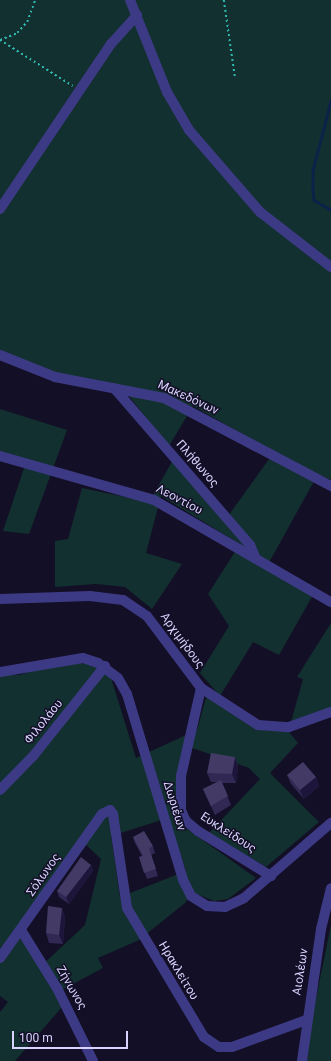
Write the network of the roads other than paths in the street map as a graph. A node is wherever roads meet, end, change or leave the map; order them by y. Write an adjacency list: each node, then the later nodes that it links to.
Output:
1 (130, 0): 2 (street)
2 (136, 15): 3 (street); 4 (street)
3 (0, 209)
4 (331, 267)
5 (0, 355): 6 (street, Μακεδόνων)
6 (114, 388): 8 (street, Μακεδόνων); 9 (street, Πλήθωνος)
7 (0, 456): 9 (street, Λεοντίου)
8 (331, 486)
9 (256, 559): 11 (street, Λεοντίου)
10 (0, 599): 14 (street, Αρχιμήδους)
11 (331, 602)
12 (105, 666): 13 (street, Δωριέων); 16 (street, Φιλολάου); 19 (street, Δωριέων)
13 (0, 672)
14 (201, 688): 15 (street, Αρχιμήδους); 19 (street, Ευκλείδους)
15 (331, 712)
16 (0, 790)
17 (110, 810): 21 (street, Σόλωνος); 23 (street, Ηρακλείτου)
18 (331, 823): 19 (street, Δωριέων)
19 (271, 876)
20 (331, 888): 23 (street, Αιολέων)
21 (21, 930): 22 (street, Σόλωνος); 24 (street, Ζήνωνος)
22 (0, 958)
23 (306, 1020): 25 (street, Αιολέων)
24 (93, 1061)
25 (302, 1061)

